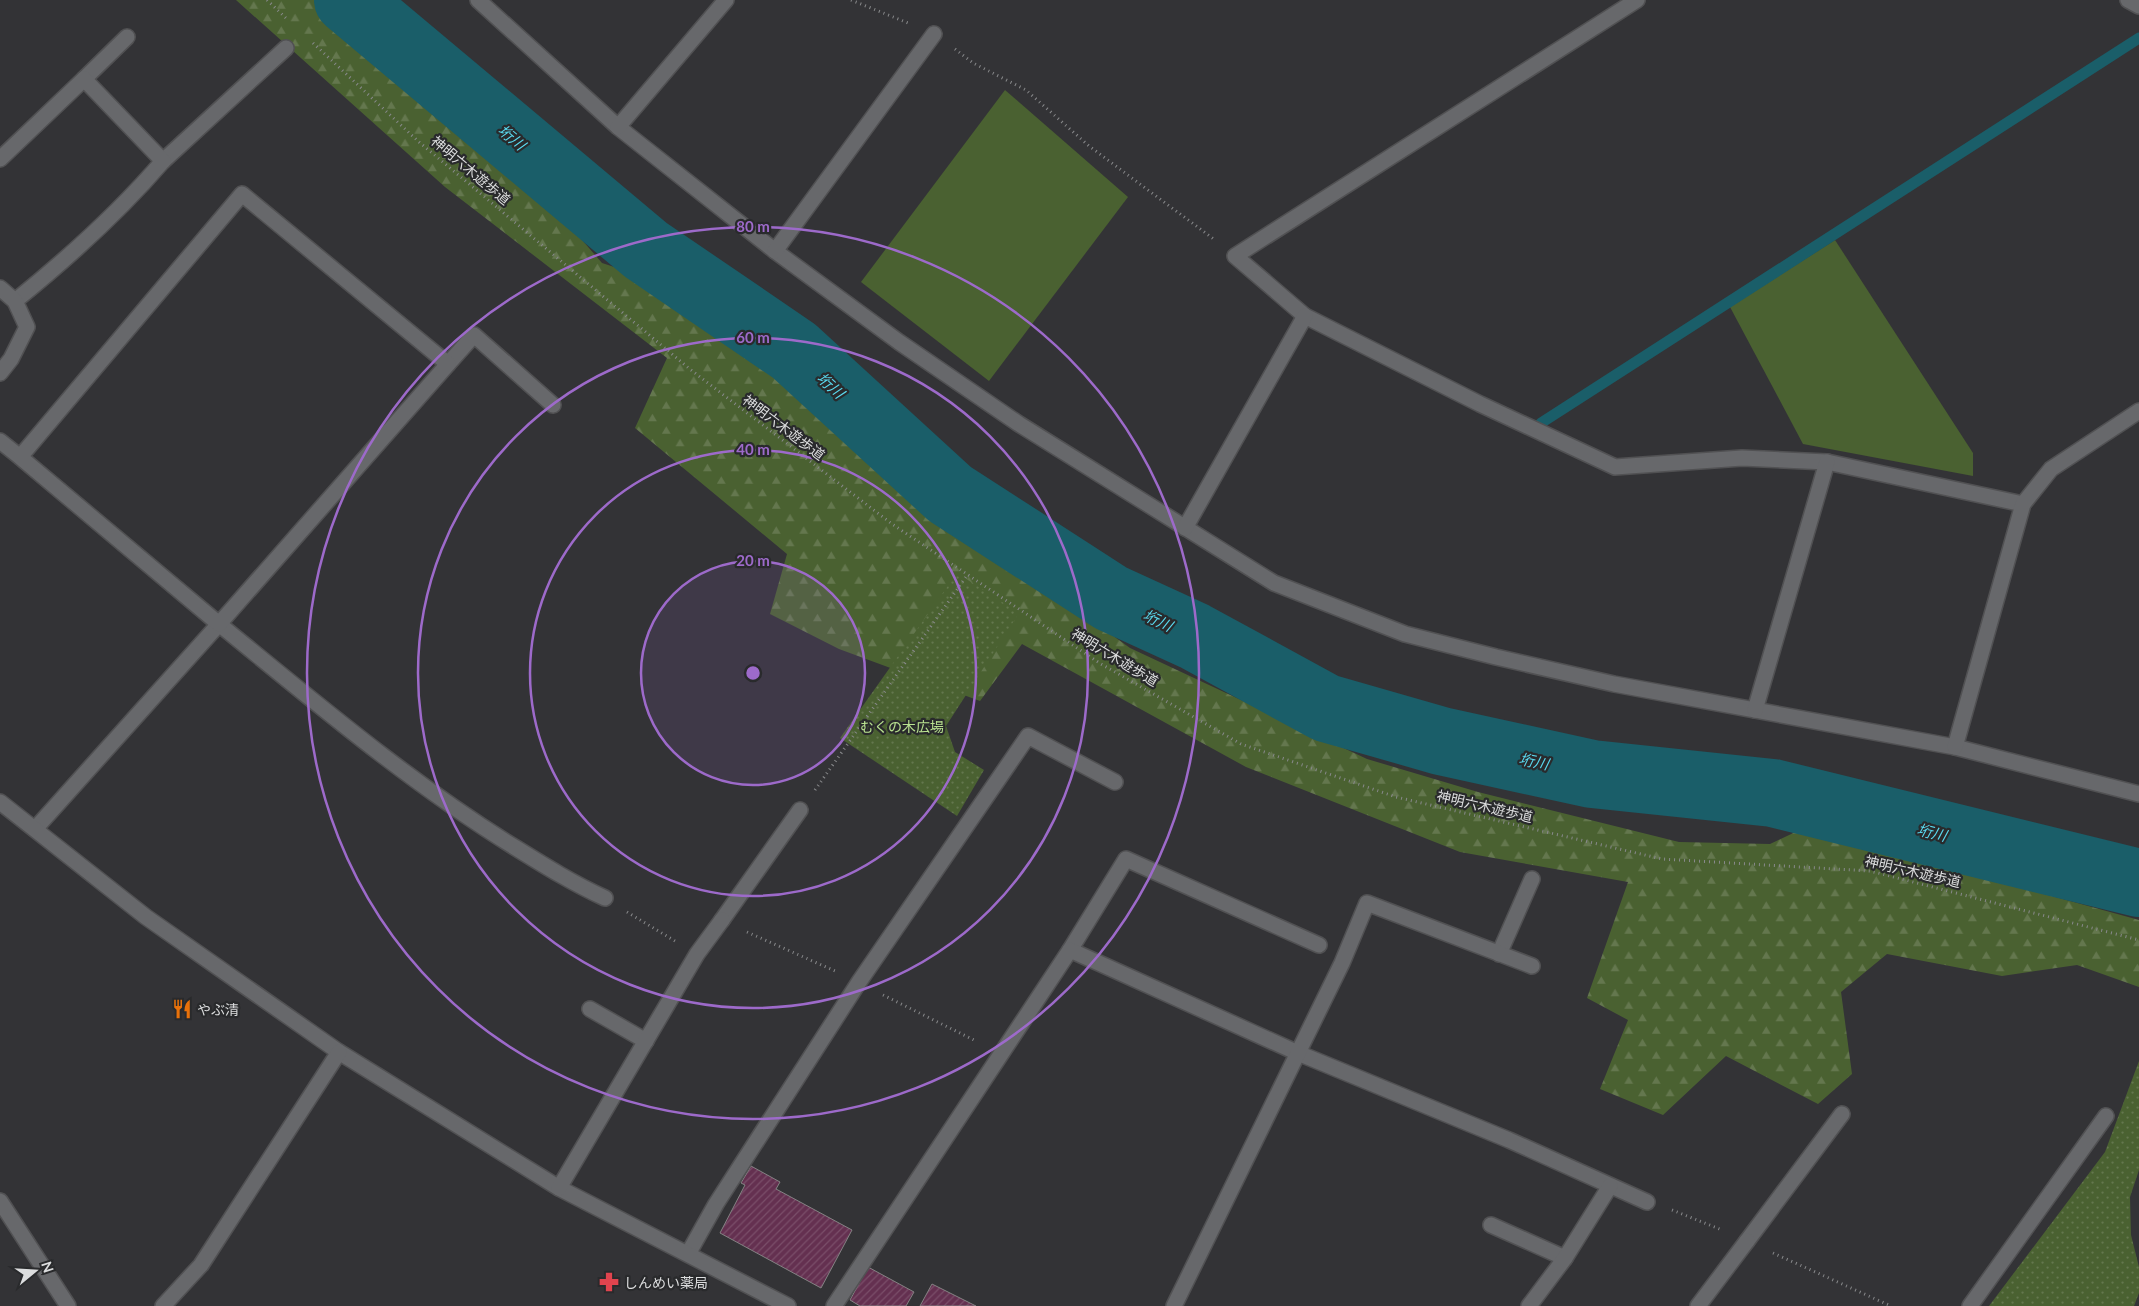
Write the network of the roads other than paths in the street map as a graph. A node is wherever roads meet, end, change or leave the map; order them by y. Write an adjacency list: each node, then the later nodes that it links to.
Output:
1 (478, 0): 10 (street)
2 (726, 0): 10 (street)
3 (1637, 0): 16 (street)
4 (2128, 0): 5 (street)
5 (2139, 6)
6 (934, 34): 13 (street)
7 (127, 37): 9 (street)
8 (286, 48): 12 (street)
9 (84, 79): 11 (street); 12 (street)
10 (618, 127): 13 (street)
11 (0, 158)
12 (163, 161): 15 (street)
13 (775, 252): 25 (street)
14 (0, 288): 15 (street)
15 (15, 301): 18 (street)
16 (1304, 316): 23 (street); 25 (street)
17 (448, 364): 19 (street); 22 (street); 26 (street)
18 (0, 373)
19 (553, 405)
20 (2139, 411): 24 (street)
21 (0, 441): 22 (street)
22 (20, 457): 26 (street)
23 (1827, 462): 24 (street); 27 (street)
24 (2023, 504): 28 (street)
25 (1185, 528): 27 (street)
26 (219, 624): 33 (street); 35 (street)
27 (1755, 710): 28 (street)
28 (1955, 748): 30 (street)
29 (1115, 782): 51 (street)
30 (2139, 794)
31 (0, 802): 33 (street)
32 (800, 810): 41 (street)
33 (35, 829): 42 (street)
34 (1532, 879): 38 (street)
35 (605, 898)
36 (1319, 945): 37 (street)
37 (1070, 950): 43 (street); 56 (street)
38 (1499, 954): 39 (street); 43 (street)
39 (1532, 966)
40 (590, 1009): 41 (street)
41 (646, 1041): 47 (street)
42 (339, 1052): 47 (street); 54 (street)
43 (1298, 1053): 46 (street); 57 (street)
44 (1842, 1114): 59 (street)
45 (2106, 1116): 60 (street)
46 (1610, 1186): 49 (street); 52 (street)
47 (559, 1188): 51 (street)
48 (0, 1201): 53 (street)
49 (1647, 1202)
50 (1492, 1226): 52 (street)
51 (688, 1254): 55 (street)
52 (1564, 1258): 58 (street)
53 (68, 1306)
54 (164, 1306)
55 (788, 1306)
56 (834, 1306)
57 (1174, 1306)
58 (1529, 1306)
59 (1698, 1306)
60 (1970, 1306)

